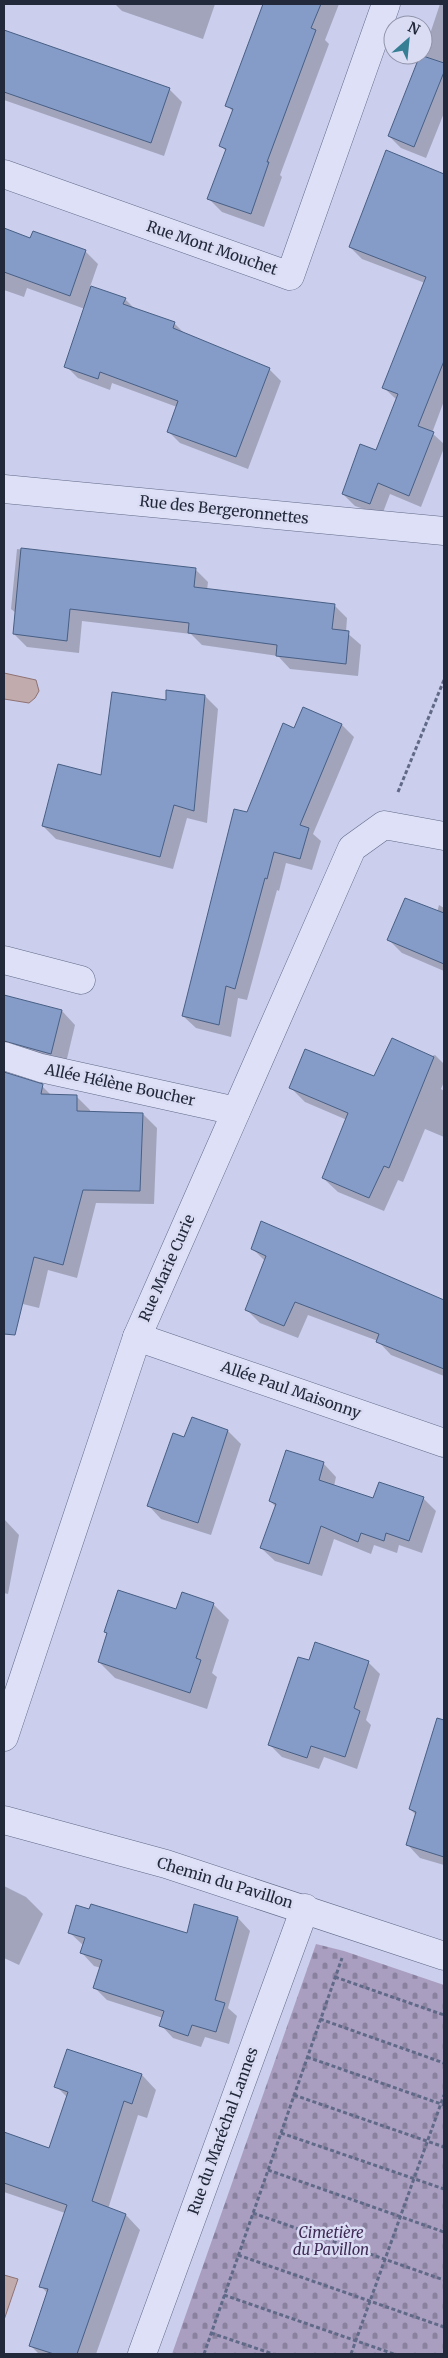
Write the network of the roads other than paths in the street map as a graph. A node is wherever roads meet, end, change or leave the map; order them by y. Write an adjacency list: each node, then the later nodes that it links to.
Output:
1 (386, 4): 2 (street, Rue Mont Mouchet)
2 (4, 174)
3 (4, 489): 4 (street, Rue des Bergeronnettes)
4 (444, 531)
5 (444, 836): 9 (street, Rue Marie Curie)
6 (4, 960): 7 (street)
7 (80, 980)
8 (4, 1056): 9 (street, Allée Hélène Boucher)
9 (236, 1111): 10 (street, Rue Marie Curie)
10 (137, 1336): 11 (street, Allée Paul Maisonny); 12 (street, Rue Marie Curie)
11 (444, 1443)
12 (4, 1737)
13 (4, 1820): 14 (street, Chemin du Pavillon)
14 (305, 1908): 15 (street, Chemin du Pavillon); 16 (street, Rue du Maréchal Lannes)
15 (444, 1956)
16 (142, 2354)

